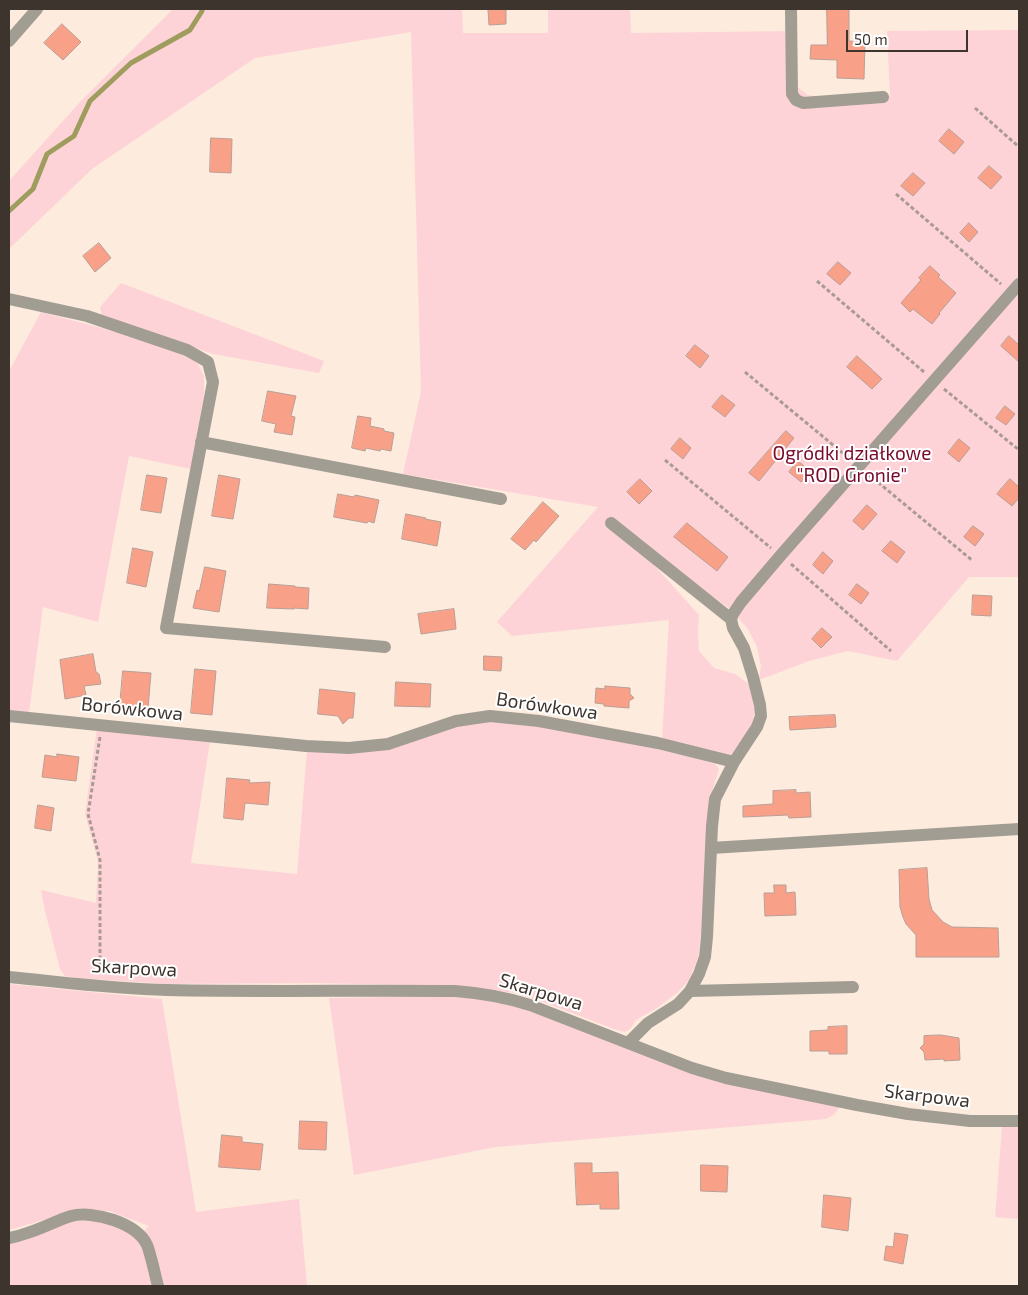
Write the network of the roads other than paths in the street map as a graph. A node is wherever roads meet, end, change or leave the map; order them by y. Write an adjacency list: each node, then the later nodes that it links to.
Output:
1 (37, 9): 3 (street)
2 (791, 9): 4 (street)
3 (9, 41)
4 (884, 97)
5 (1015, 288): 10 (street)
6 (9, 299): 7 (street)
7 (201, 442): 8 (street); 11 (street)
8 (501, 499)
9 (611, 523): 10 (street)
10 (731, 619): 13 (street)
11 (385, 647)
12 (9, 716): 13 (street, Borówkowa)
13 (734, 762): 15 (street)
14 (1019, 829): 15 (street)
15 (711, 848): 18 (street)
16 (9, 978): 19 (street, Skarpowa)
17 (853, 987): 18 (street)
18 (690, 991): 19 (street)
19 (629, 1042): 20 (street, Skarpowa)
20 (1019, 1122)
21 (9, 1238): 22 (street)
22 (158, 1286)

